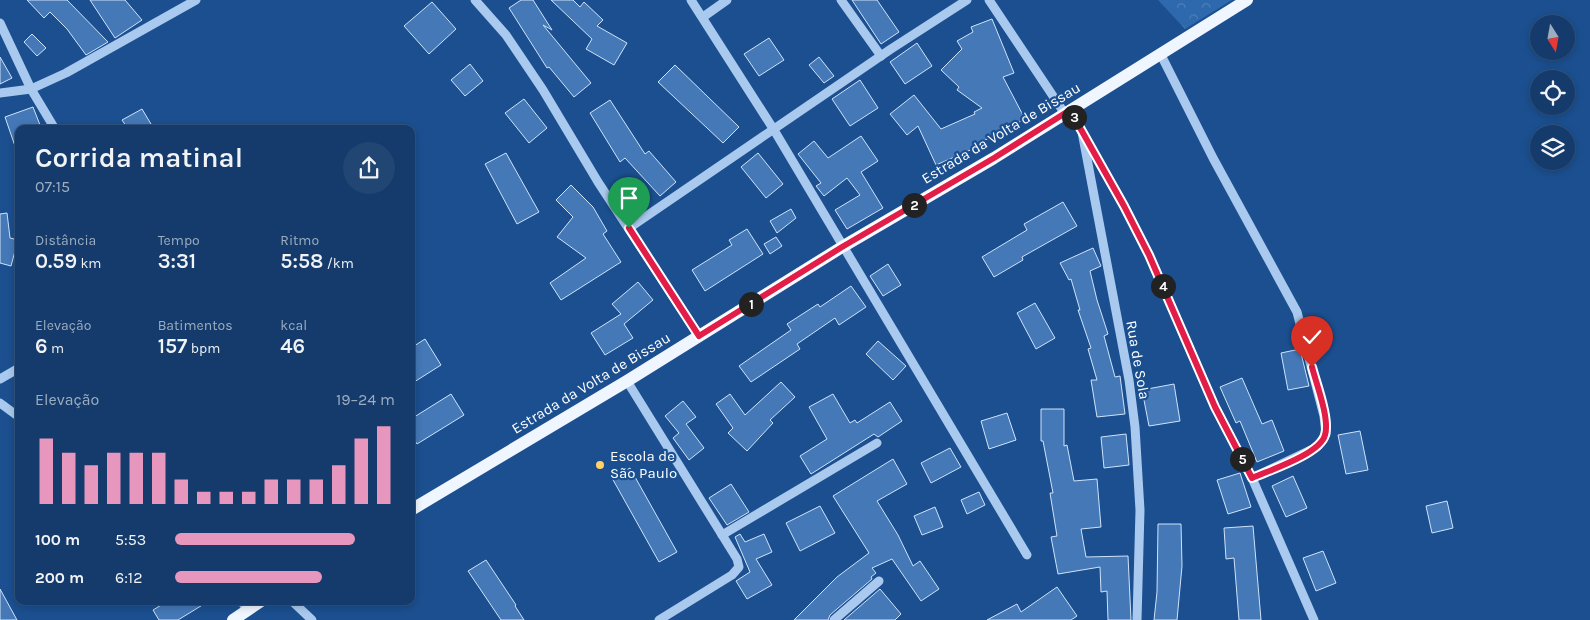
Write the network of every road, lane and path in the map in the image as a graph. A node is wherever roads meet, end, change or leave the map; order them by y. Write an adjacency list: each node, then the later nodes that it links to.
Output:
1 (196, 0): 13 (street)
2 (475, 0): 19 (street)
3 (691, 0): 9 (street)
4 (727, 0): 9 (street)
5 (841, 0): 12 (street)
6 (967, 0): 12 (street)
7 (989, 0): 15 (street, Rua de Sola)
8 (1247, 0): 11 (main road, Estrada da Volta de Bissau)
9 (703, 17): 17 (street)
10 (0, 22): 13 (street)
11 (1161, 55): 15 (main road, Estrada da Volta de Bissau); 28 (street)
12 (881, 56): 17 (street)
13 (31, 89): 14 (street); 16 (street)
14 (0, 94)
15 (1068, 112): 18 (street, Rua de Sola); 20 (main road, Estrada da Volta de Bissau)
16 (53, 125)
17 (774, 130): 19 (street); 20 (street)
18 (1082, 132): 28 (street); 39 (street, Rua de Sola)
19 (629, 228): 21 (street)
20 (842, 247): 21 (main road, Estrada da Volta de Bissau); 31 (street)
21 (699, 336): 24 (main road, Estrada da Volta de Bissau)
22 (15, 370): 23 (street)
23 (0, 379)
24 (627, 381): 29 (main road, Estrada da Volta de Bissau); 30 (street)
25 (0, 403): 26 (street)
26 (15, 415)
27 (877, 443): 30 (street)
28 (1252, 478): 40 (street)
29 (415, 508)
30 (722, 535): 37 (street)
31 (1027, 555)
32 (879, 580): 38 (street)
33 (245, 605): 35 (main road)
34 (296, 605): 36 (street)
35 (233, 620)
36 (312, 620)
37 (659, 620)
38 (834, 620)
39 (1137, 620)
40 (1314, 620)

